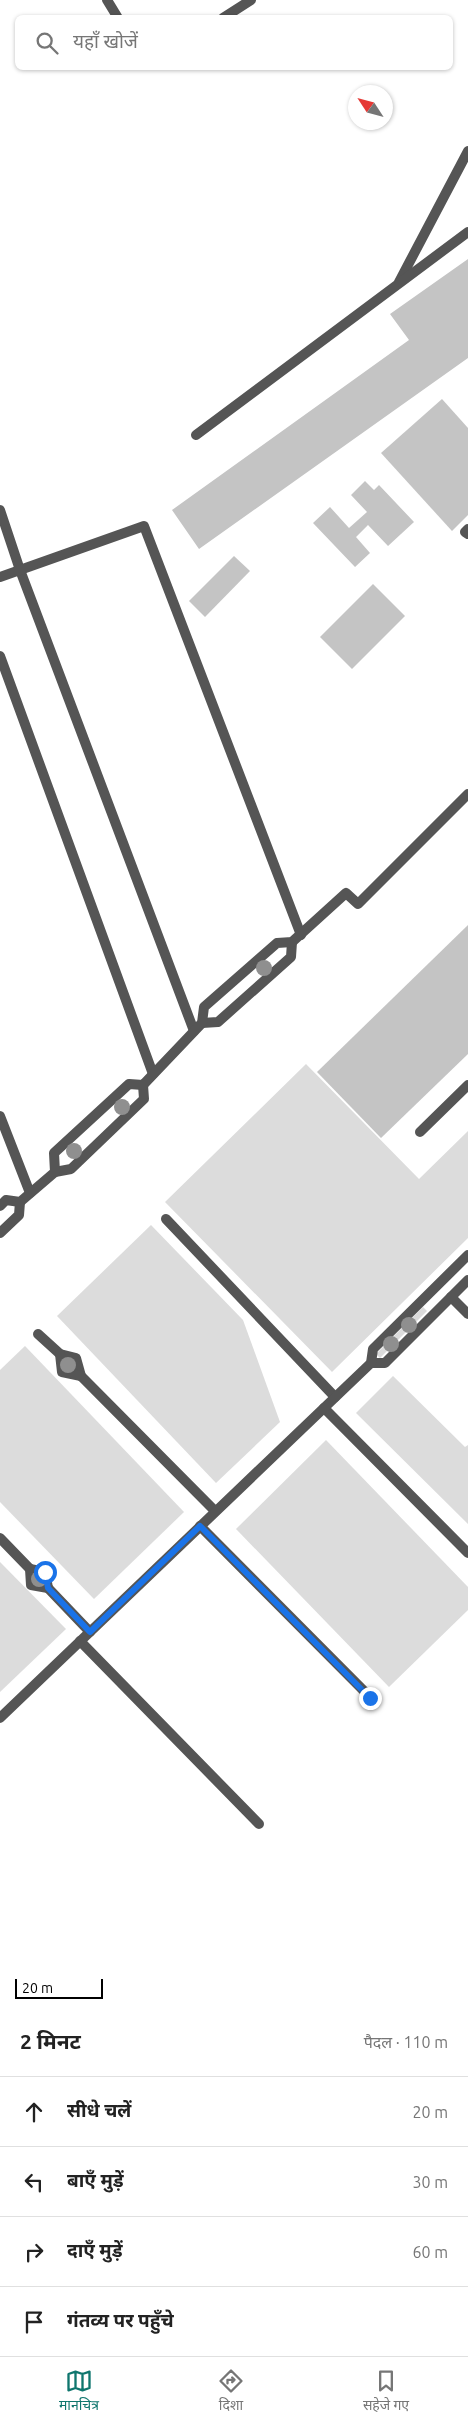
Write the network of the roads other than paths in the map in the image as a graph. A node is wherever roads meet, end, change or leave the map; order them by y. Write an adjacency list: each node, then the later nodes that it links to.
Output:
1 (107, 0): 3 (street)
2 (252, 0): 4 (street)
3 (116, 15)
4 (227, 15)
5 (468, 151): 7 (street)
6 (468, 232): 7 (street)
7 (397, 285): 8 (street)
8 (196, 435)
9 (0, 510): 12 (street)
10 (468, 529): 11 (street)
11 (468, 534)
12 (20, 570): 13 (street); 16 (street); 18 (street)
13 (0, 577)
14 (0, 656): 19 (street)
15 (468, 794): 16 (street)
16 (300, 935): 17 (street)
17 (292, 942): 18 (street); 18 (street)
18 (198, 1027): 19 (street)
19 (153, 1074): 20 (street)
20 (143, 1085): 24 (street); 24 (street)
21 (468, 1086): 23 (street)
22 (0, 1116): 25 (street)
23 (420, 1132)
24 (55, 1172): 25 (street)
25 (30, 1193): 26 (street)
26 (20, 1202): 27 (street); 29 (street)
27 (0, 1206)
28 (166, 1219): 38 (street)
29 (0, 1233)
30 (468, 1254): 36 (street)
31 (468, 1280): 32 (street)
32 (451, 1297): 33 (street); 36 (street)
33 (468, 1314)
34 (38, 1334): 35 (street)
35 (60, 1354): 37 (street); 37 (street)
36 (370, 1363): 38 (street)
37 (81, 1376): 40 (street)
38 (335, 1397): 39 (street)
39 (324, 1408): 40 (street); 43 (street)
40 (215, 1511): 41 (street)
41 (200, 1526): 46 (street); 48 (street)
42 (0, 1538): 44 (street)
43 (468, 1553)
44 (30, 1569): 45 (street); 45 (street)
45 (48, 1588): 46 (street)
46 (90, 1632): 47 (street)
47 (80, 1641): 49 (street); 50 (street)
48 (370, 1698)
49 (0, 1718)
50 (259, 1824)

